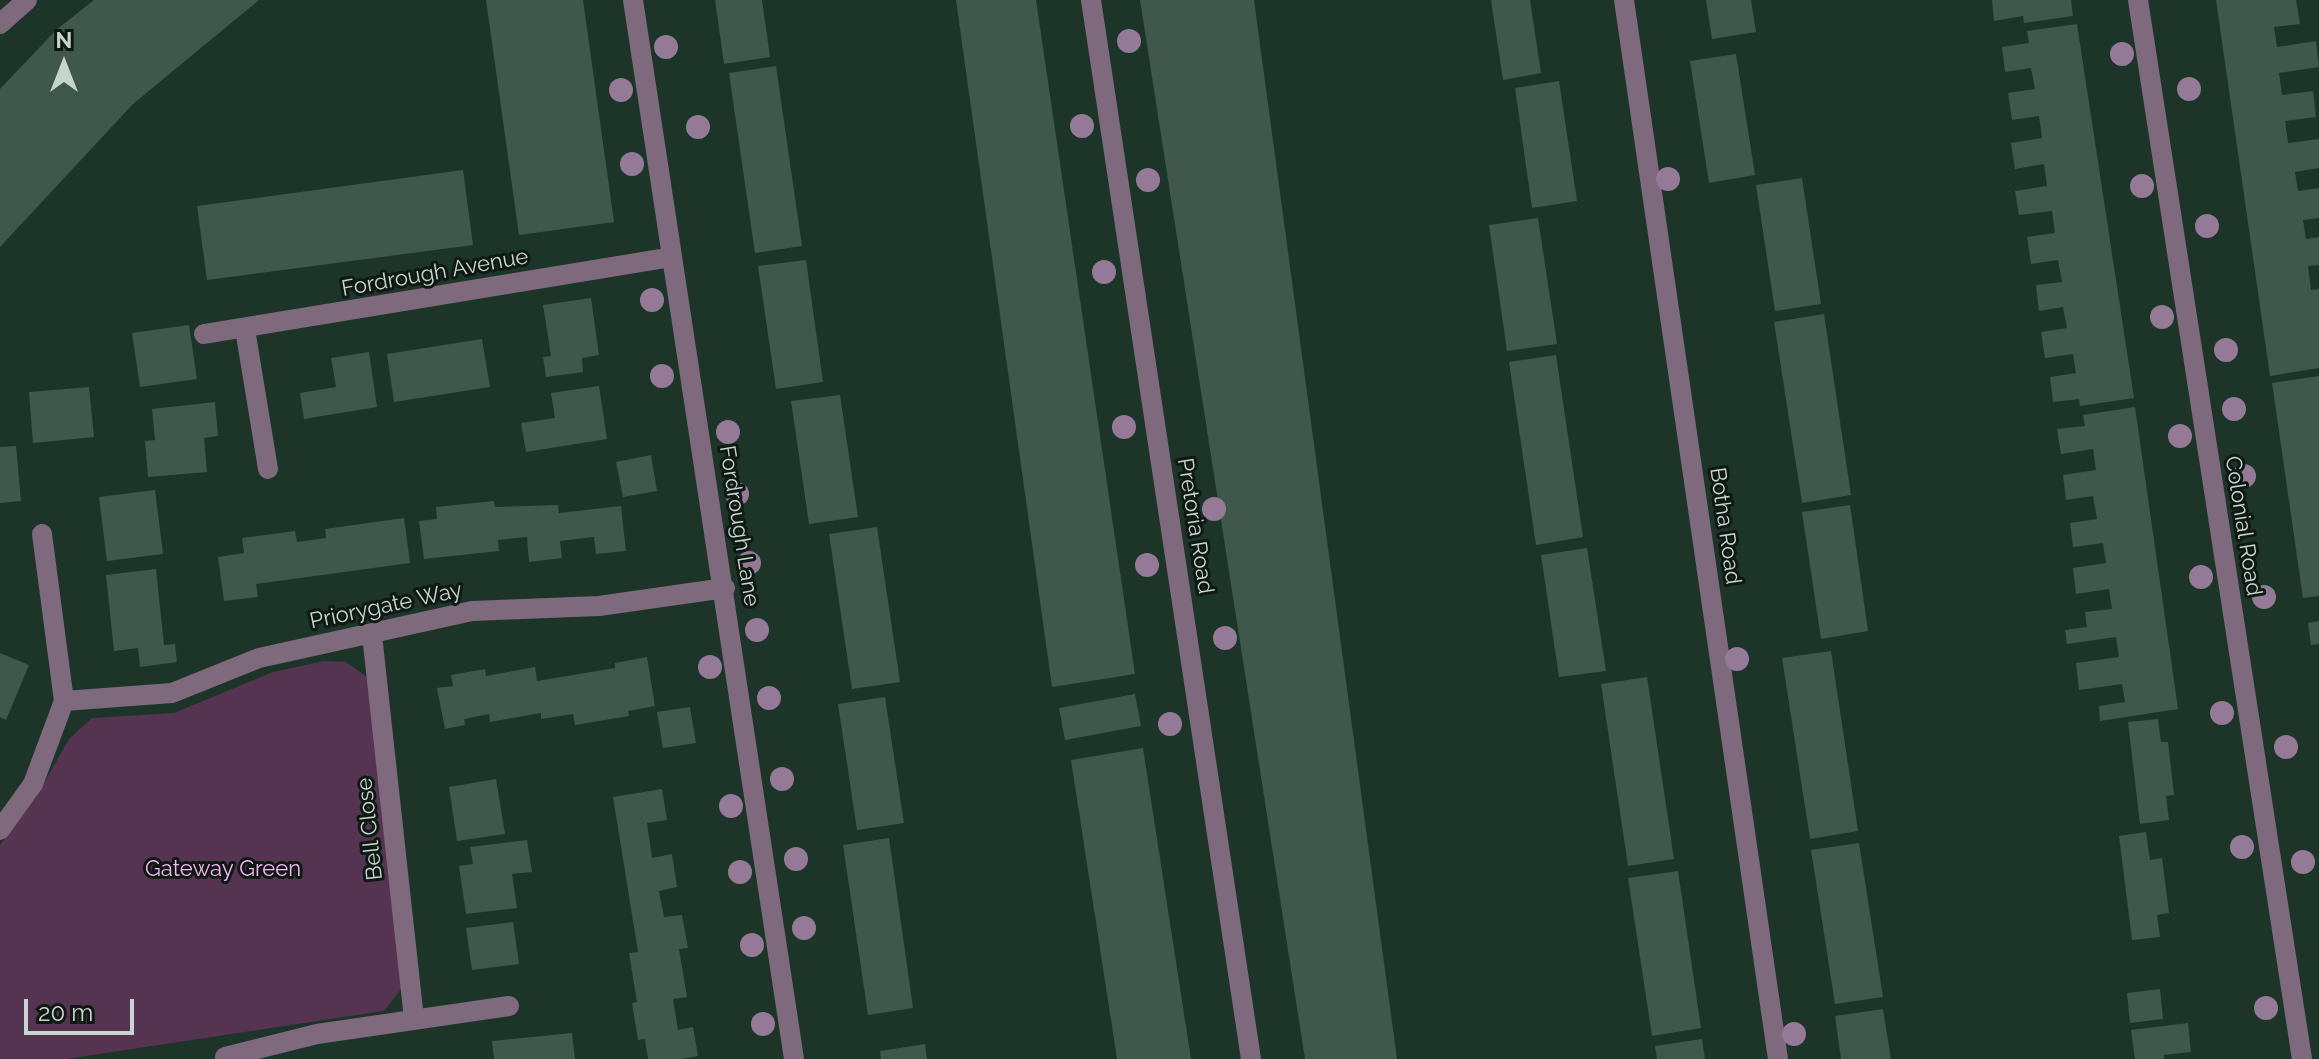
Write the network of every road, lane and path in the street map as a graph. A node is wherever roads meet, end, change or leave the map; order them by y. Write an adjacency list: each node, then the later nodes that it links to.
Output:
1 (27, 0): 6 (street)
2 (633, 0): 7 (street, Fordrough Lane)
3 (1091, 0): 20 (street, Pretoria Road)
4 (1624, 0): 21 (street, Botha Road)
5 (2138, 0): 22 (street, Colonial Road)
6 (0, 24)
7 (672, 257): 8 (street, Fordrough Avenue); 12 (street, Fordrough Lane)
8 (245, 329): 9 (street, Fordrough Avenue); 10 (street)
9 (204, 334)
10 (268, 469)
11 (42, 534): 14 (street)
12 (725, 588): 13 (street, Priorygate Way); 19 (street, Fordrough Lane)
13 (372, 635): 14 (street, Priorygate Way); 17 (street, Bell Close)
14 (64, 701): 15 (street)
15 (0, 830)
16 (509, 1006): 17 (street)
17 (414, 1019): 18 (street)
18 (225, 1057)
19 (794, 1059)
20 (1251, 1059)
21 (1778, 1059)
22 (2302, 1059)

